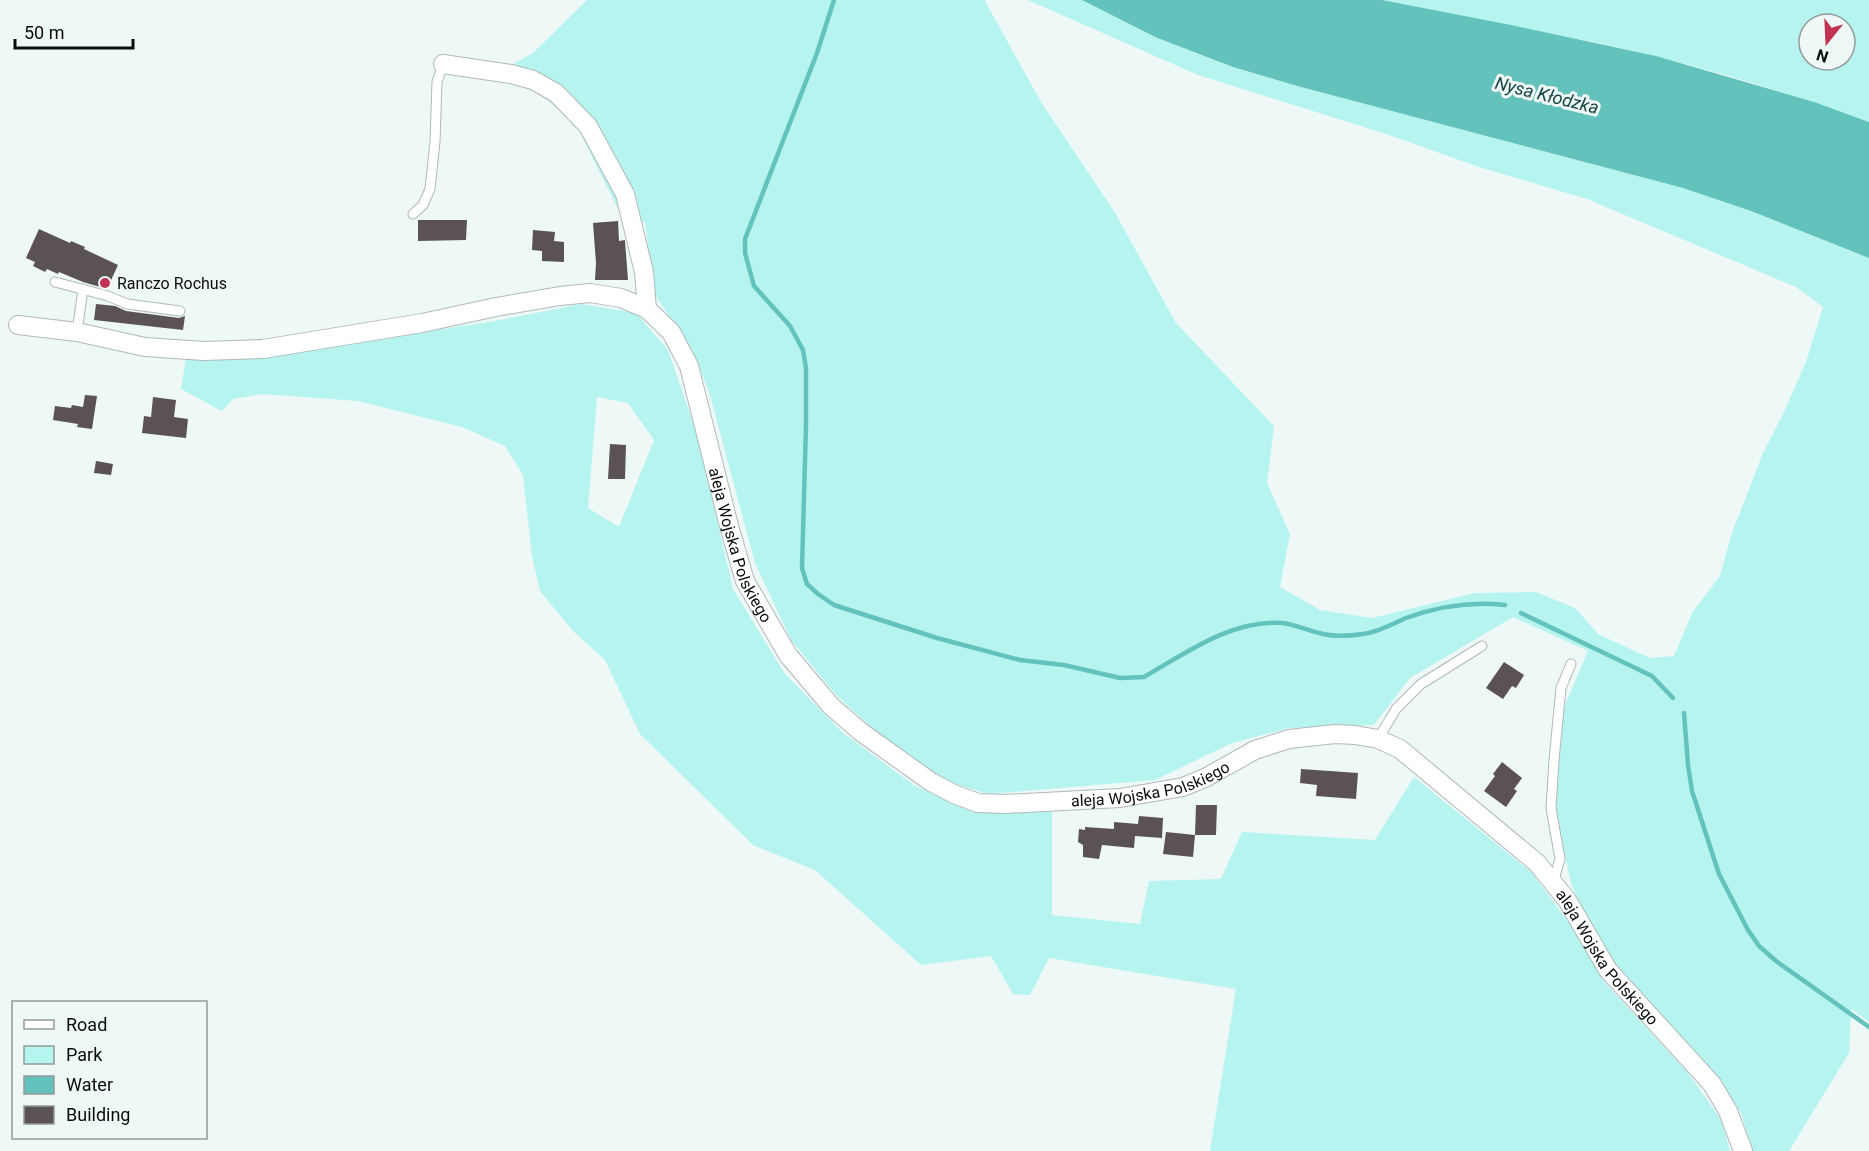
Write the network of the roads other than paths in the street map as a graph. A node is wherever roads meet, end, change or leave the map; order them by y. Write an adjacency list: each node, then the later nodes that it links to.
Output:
1 (443, 64): 2 (lane); 5 (street)
2 (413, 214)
3 (55, 282): 4 (lane)
4 (83, 289): 6 (lane); 8 (lane)
5 (647, 309): 8 (street); 11 (street, aleja Wojska Polskiego)
6 (180, 311)
7 (18, 325): 8 (street)
8 (77, 332)
9 (1482, 646): 11 (lane)
10 (1571, 664): 12 (lane)
11 (1378, 739): 12 (street, aleja Wojska Polskiego)
12 (1553, 883): 13 (street, aleja Wojska Polskiego)
13 (1743, 1151)

